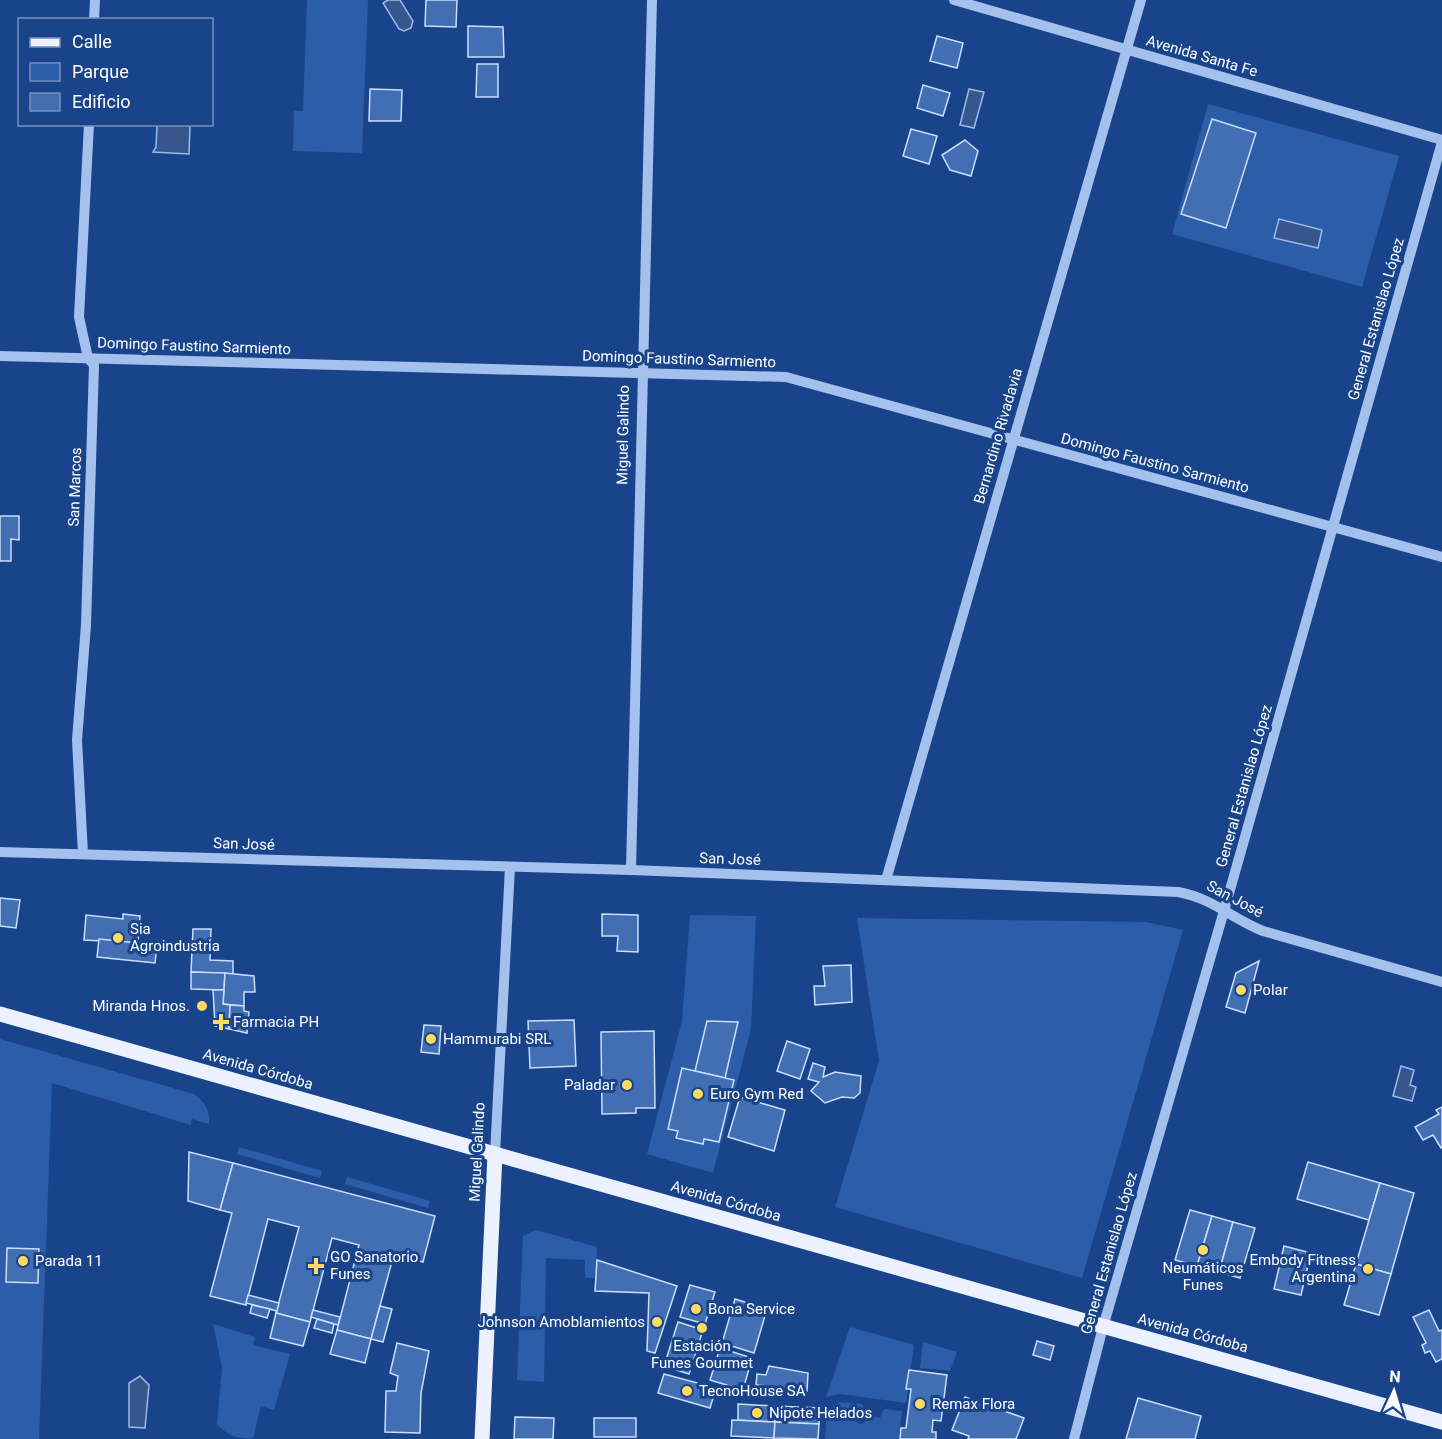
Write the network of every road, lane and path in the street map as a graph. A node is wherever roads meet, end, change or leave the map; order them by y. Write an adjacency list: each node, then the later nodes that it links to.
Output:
1 (95, 0): 5 (street)
2 (652, 0): 11 (street, Miguel Galindo)
3 (954, 0): 6 (street, Avenida Santa Fe)
4 (1141, 0): 6 (street, Bernardino Rivadavia)
5 (94, 18)
6 (1126, 49): 8 (street, Avenida Santa Fe); 12 (street, Bernardino Rivadavia)
7 (89, 126): 10 (street, San Marcos)
8 (1442, 141): 13 (street, General Estanislao López)
9 (0, 356): 10 (street, Domingo Faustino Sarmiento)
10 (88, 358): 11 (street, Domingo Faustino Sarmiento); 16 (street, San Marcos)
11 (643, 373): 12 (street, Domingo Faustino Sarmiento); 18 (street, Miguel Galindo)
12 (1013, 439): 13 (street, Domingo Faustino Sarmiento); 19 (street, Bernardino Rivadavia)
13 (1332, 527): 14 (street, Domingo Faustino Sarmiento); 20 (street, General Estanislao López)
14 (1442, 557)
15 (0, 852): 16 (street, San José)
16 (83, 854): 17 (street, San José)
17 (510, 867): 18 (street, San José); 23 (street, Miguel Galindo)
18 (631, 870): 19 (street, San José)
19 (886, 880): 20 (street, San José)
20 (1224, 911): 21 (street, San José); 24 (street, General Estanislao López)
21 (1442, 982)
22 (0, 1014): 23 (main road, Avenida Córdoba)
23 (495, 1154): 24 (main road, Avenida Córdoba); 26 (main road, Miguel Galindo)
24 (1103, 1327): 25 (main road, Avenida Córdoba); 27 (street, General Estanislao López)
25 (1442, 1422)
26 (482, 1439)
27 (1074, 1439)

